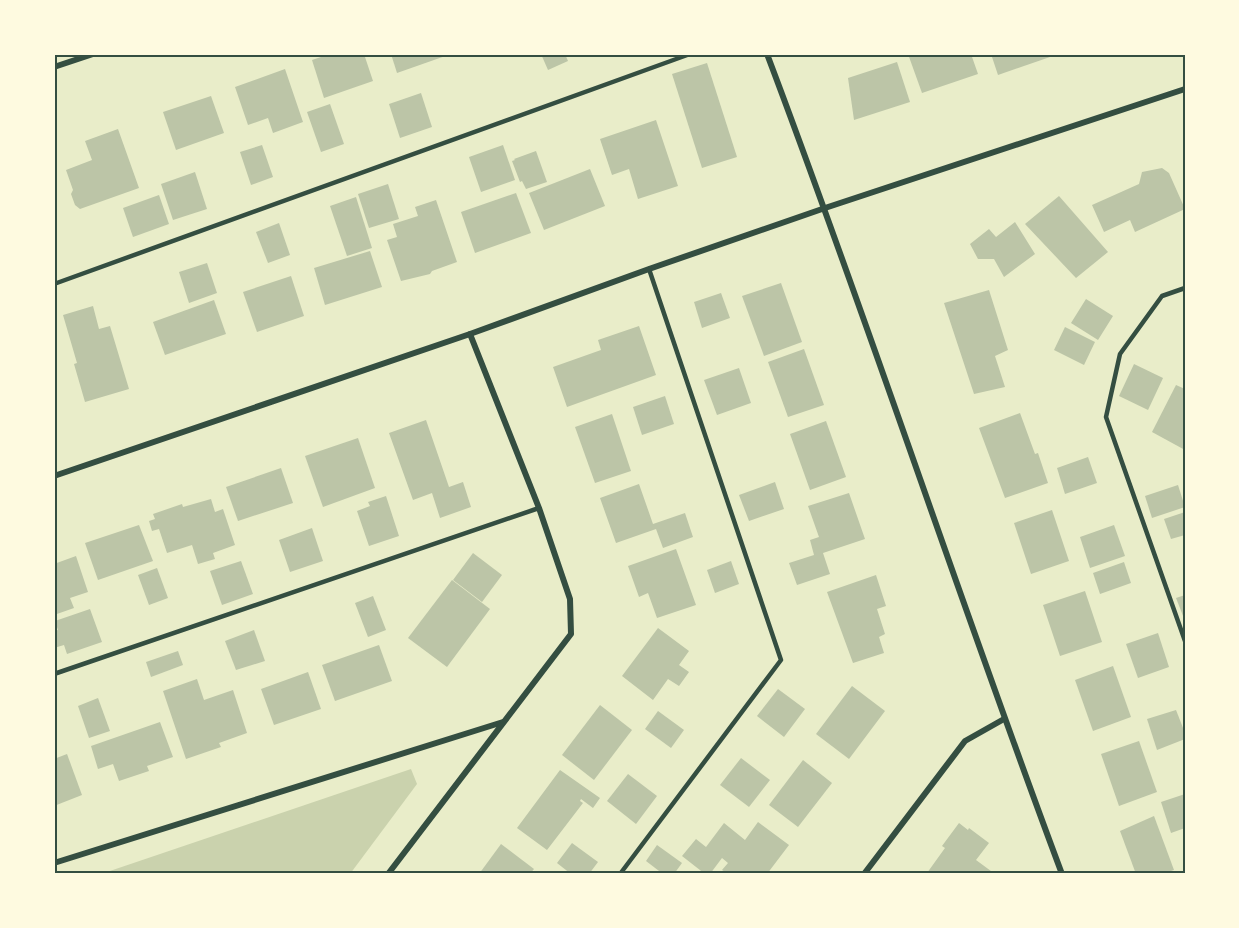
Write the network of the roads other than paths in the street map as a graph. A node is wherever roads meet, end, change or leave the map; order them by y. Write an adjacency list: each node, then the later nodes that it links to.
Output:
1 (93, 54): 4 (street)
2 (690, 54): 8 (lane)
3 (767, 54): 6 (street)
4 (54, 67)
5 (1185, 88): 6 (street)
6 (825, 208): 7 (street); 15 (street)
7 (648, 269): 10 (street); 19 (lane)
8 (54, 284)
9 (1185, 288): 13 (lane)
10 (471, 334): 11 (street); 12 (street)
11 (54, 476)
12 (539, 508): 14 (lane); 16 (street)
13 (1185, 641)
14 (54, 674)
15 (1004, 719): 20 (street); 21 (street)
16 (503, 722): 17 (street); 18 (street)
17 (54, 863)
18 (388, 874)
19 (620, 874)
20 (864, 874)
21 (1062, 874)

